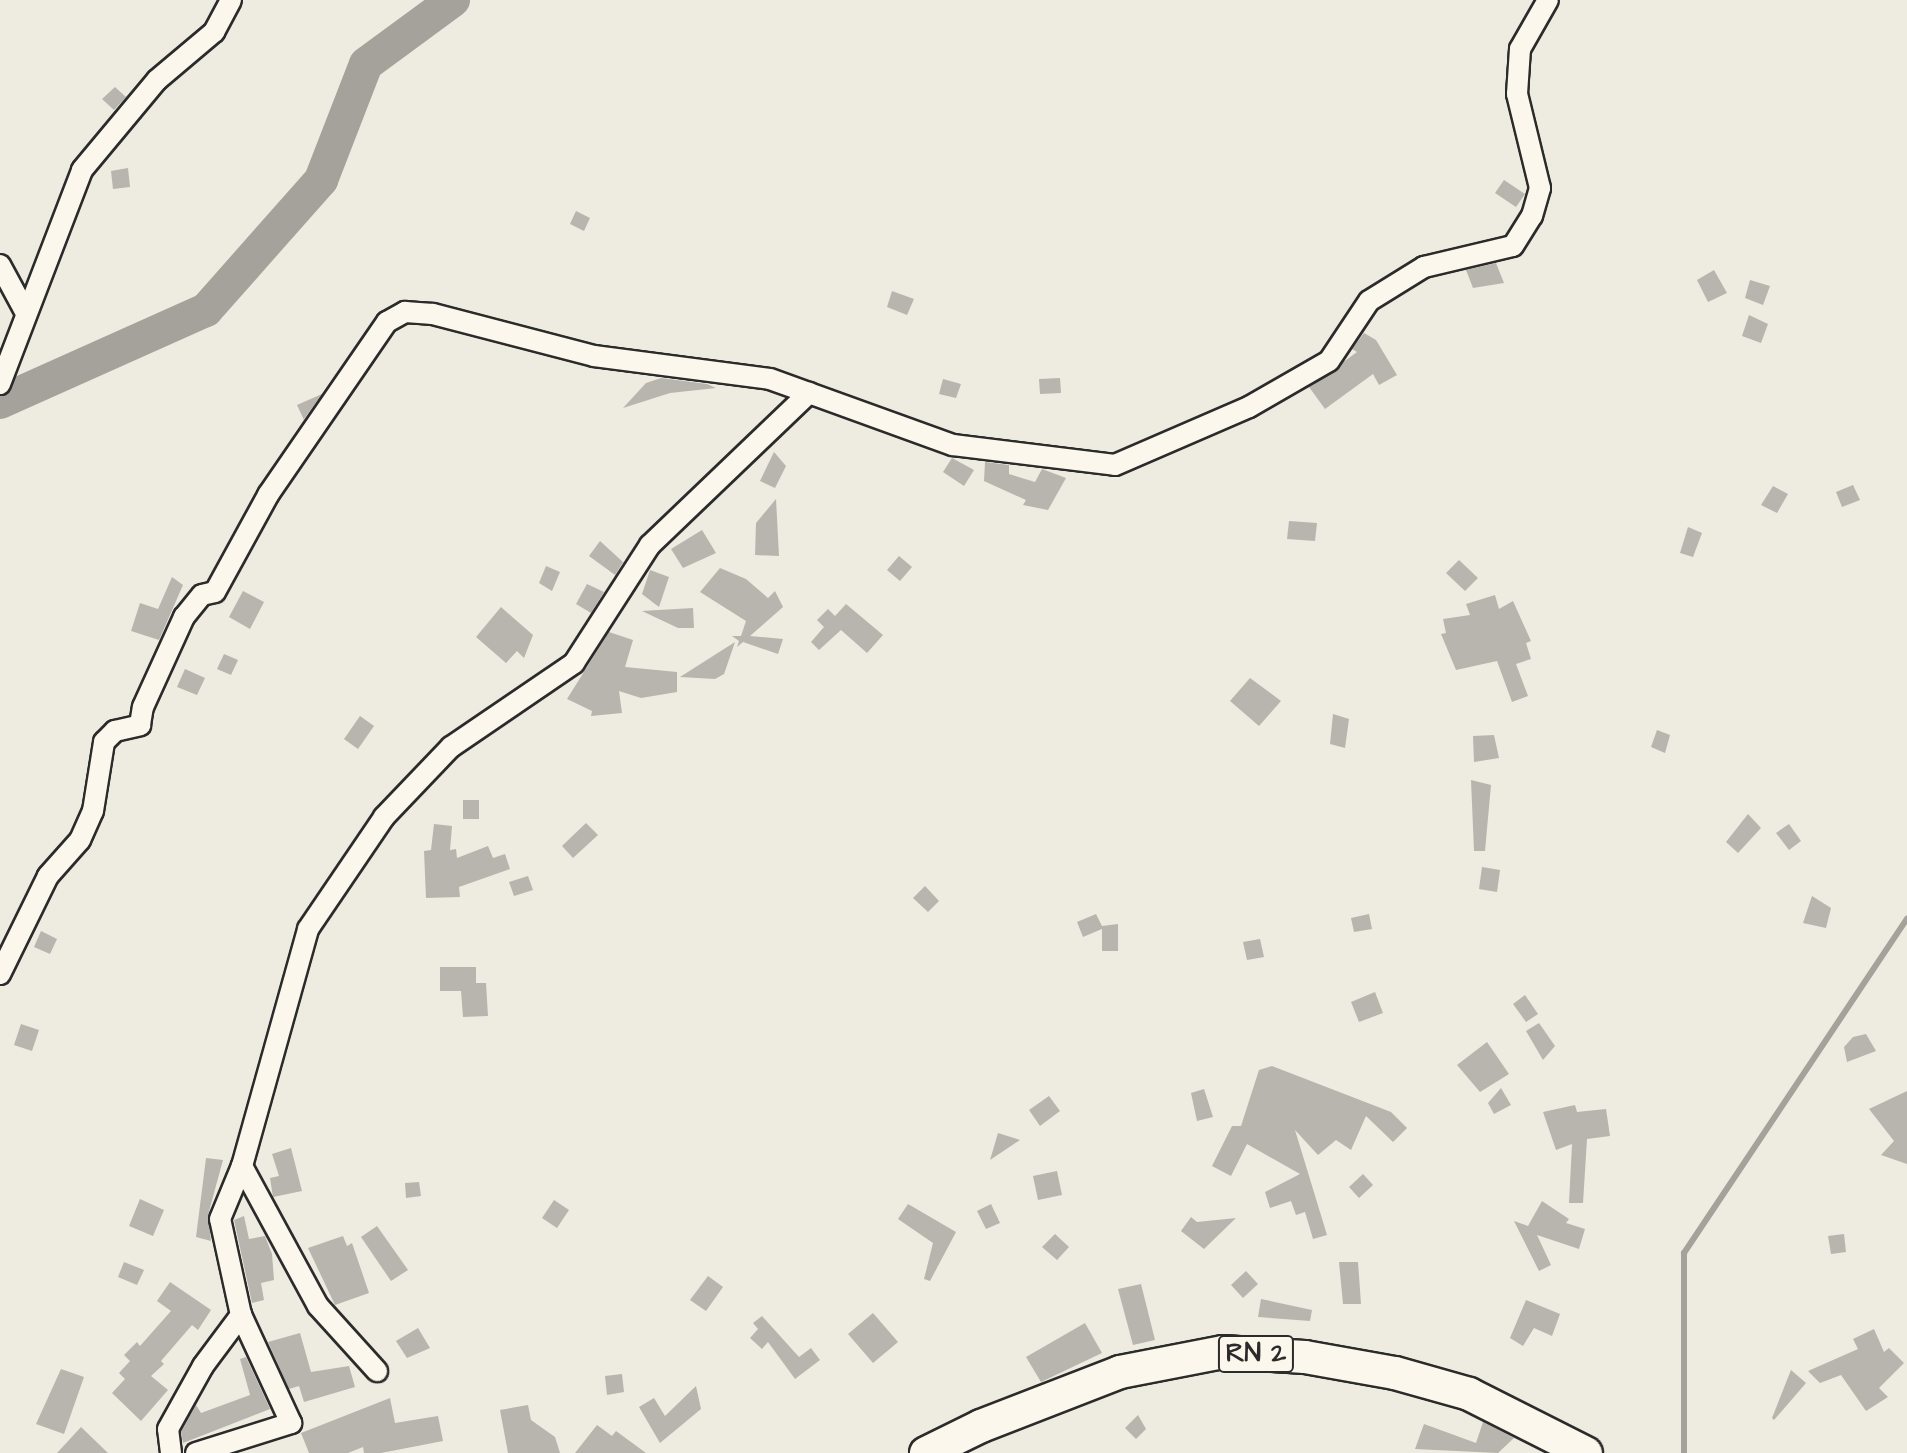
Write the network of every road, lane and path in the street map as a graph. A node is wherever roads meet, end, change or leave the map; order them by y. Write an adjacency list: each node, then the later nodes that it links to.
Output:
1 (231, 0): 4 (street)
2 (1548, 0): 6 (street)
3 (0, 265): 4 (street)
4 (26, 313): 5 (street)
5 (0, 384)
6 (809, 393): 7 (street); 8 (street)
7 (0, 974)
8 (242, 1166): 9 (street); 10 (street)
9 (241, 1315): 11 (street); 12 (street)
10 (377, 1371)
11 (171, 1453)
12 (196, 1453)
13 (926, 1453): 14 (main road, RN 2)
14 (1586, 1453)

